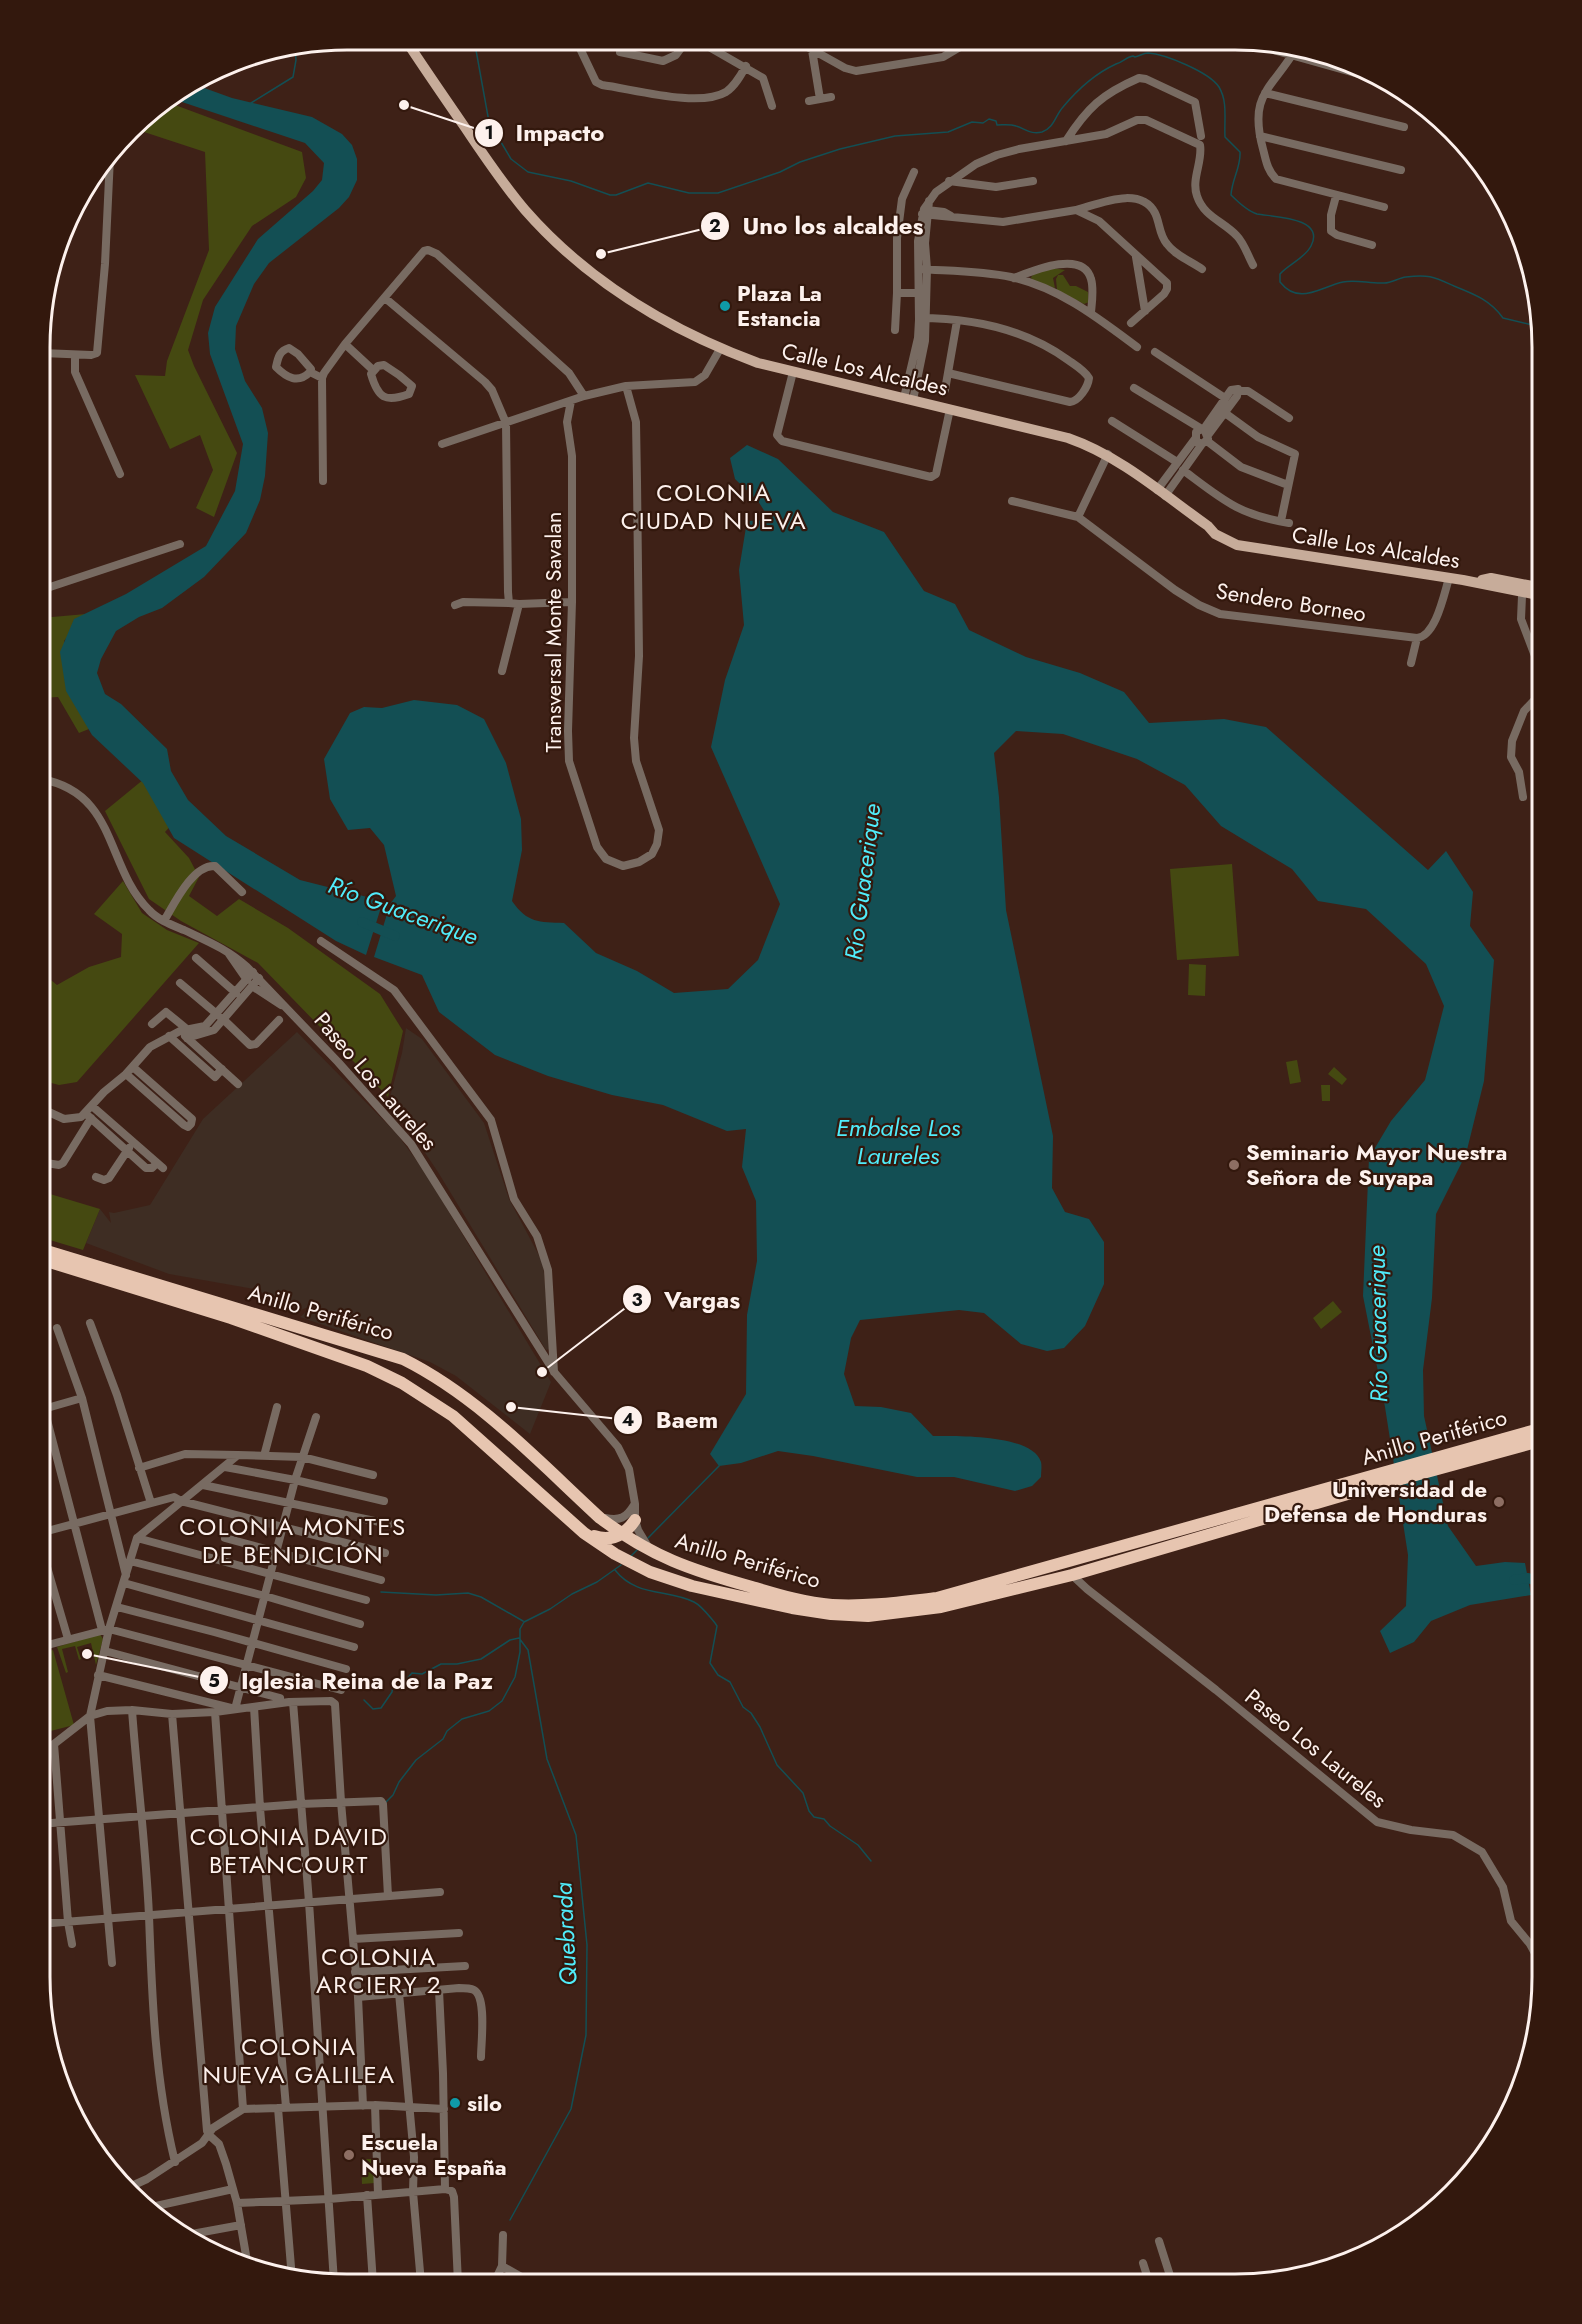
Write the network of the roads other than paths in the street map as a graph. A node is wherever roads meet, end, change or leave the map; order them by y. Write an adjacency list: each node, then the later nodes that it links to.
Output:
1 (412, 50): 47 (main road, Calle Los Alcaldes)
2 (581, 50): 10 (street)
3 (680, 50): 7 (street)
4 (716, 50): 10 (street)
5 (812, 50): 6 (street); 14 (street)
6 (955, 50)
7 (620, 52)
8 (1283, 53): 9 (street)
9 (1292, 56): 11 (street); 12 (street)
10 (746, 66): 16 (street)
11 (1346, 71)
12 (1265, 93): 17 (street); 19 (street)
13 (831, 97): 14 (street)
14 (820, 99): 15 (street)
15 (809, 101)
16 (772, 106)
17 (1404, 128)
18 (1201, 136): 20 (street)
19 (1260, 136): 22 (street); 26 (street)
20 (1066, 141): 24 (street); 32 (street)
21 (109, 168): 50 (street)
22 (1401, 170)
23 (914, 172): 36 (street)
24 (949, 181): 25 (street); 28 (street)
25 (1033, 181)
26 (1336, 196): 27 (street); 30 (street)
27 (1384, 207)
28 (927, 210): 29 (street); 33 (street)
29 (1076, 210): 31 (street); 34 (street)
30 (1372, 245)
31 (1136, 257): 39 (street); 39 (street)
32 (1253, 265)
33 (923, 269): 35 (street); 37 (street); 41 (street)
34 (1202, 269)
35 (1014, 278): 40 (street); 40 (street)
36 (897, 293): 37 (street); 44 (street)
37 (918, 293): 41 (street)
38 (385, 297): 45 (street); 60 (street); 68 (street)
39 (1145, 311): 43 (street)
40 (1091, 312): 46 (street)
41 (923, 318): 42 (street); 62 (street)
42 (957, 321): 54 (street); 54 (street)
43 (1131, 323)
44 (894, 330)
45 (345, 344): 51 (street); 55 (street)
46 (1137, 347)
47 (720, 349): 53 (main road, Calle Los Alcaldes); 56 (street)
48 (1155, 352): 61 (street)
49 (50, 353): 50 (street)
50 (75, 355): 74 (street)
51 (374, 370): 51 (street)
52 (310, 372): 52 (street); 55 (street)
53 (793, 372): 62 (main road, Calle Los Alcaldes); 64 (street)
54 (948, 373): 58 (street)
55 (322, 378): 75 (street)
56 (626, 386): 60 (street); 89 (street, Transversal Monte Savalan)
57 (1134, 388): 69 (street)
58 (945, 390)
59 (1239, 391): 61 (street); 65 (street); 66 (street)
60 (584, 396): 63 (street)
61 (1225, 398): 69 (street)
62 (909, 399): 64 (main road, Calle Los Alcaldes)
63 (571, 401): 68 (street); 89 (street, Transversal Monte Savalan)
64 (950, 409): 71 (main road, Calle Los Alcaldes)
65 (1225, 412): 69 (street); 76 (street)
66 (1289, 418)
67 (1112, 421): 72 (street)
68 (506, 423): 70 (street); 90 (street)
69 (1202, 437): 72 (street); 73 (street); 76 (street)
70 (442, 444)
71 (1107, 454): 77 (main road, Calle Los Alcaldes); 79 (street)
72 (1177, 462): 77 (street)
73 (1183, 470): 76 (street); 77 (street)
74 (120, 474)
75 (323, 481)
76 (1288, 485)
77 (1161, 493): 80 (main road, Calle Los Alcaldes)
78 (1012, 501): 79 (street)
79 (1077, 517): 93 (street, Sendero Borneo)
80 (1208, 526): 82 (main road, Calle Los Alcaldes); 85 (main road, Calle Los Alcaldes)
81 (180, 544): 84 (street)
82 (1449, 578): 83 (main road, Calle Los Alcaldes); 93 (street)
83 (1463, 580): 86 (main road, Calle Los Alcaldes); 88 (main road)
84 (50, 587)
85 (1532, 591)
86 (1532, 592)
87 (1532, 595): 88 (main road)
88 (1522, 596): 94 (street)
89 (572, 602): 91 (street)
90 (509, 603): 91 (street); 92 (street)
91 (519, 604): 96 (street)
92 (455, 605)
93 (1417, 638): 95 (street)
94 (1532, 648)
95 (1412, 663)
96 (502, 671)
97 (1532, 703): 99 (street)
98 (50, 781): 101 (street, Paseo Los Laureles)
99 (1523, 797)
100 (242, 892): 101 (street)
101 (164, 921): 103 (street, Paseo Los Laureles)
102 (321, 941): 130 (street)
103 (227, 951): 105 (street, Paseo Los Laureles); 107 (street)
104 (196, 958): 108 (street)
105 (256, 975): 107 (street); 109 (street, Paseo Los Laureles)
106 (180, 983): 110 (street)
107 (250, 983): 108 (street); 109 (street); 110 (street)
108 (236, 993): 110 (street)
109 (294, 1015): 130 (street, Paseo Los Laureles)
110 (221, 1017): 111 (street); 113 (street)
111 (279, 1020)
112 (152, 1024): 113 (street)
113 (185, 1033): 114 (street); 116 (street)
114 (169, 1036): 115 (street); 116 (street)
115 (133, 1067): 117 (street); 117 (street)
116 (222, 1069): 118 (street)
117 (126, 1074): 119 (street)
118 (238, 1084)
119 (92, 1106): 121 (street); 122 (street)
120 (50, 1113): 121 (street)
121 (88, 1116): 123 (street); 124 (street)
122 (134, 1143): 123 (street); 123 (street)
123 (128, 1150): 125 (street)
124 (50, 1164)
125 (96, 1177)
126 (50, 1252): 135 (highway, Anillo Periférico)
127 (50, 1262): 138 (highway, Anillo Periférico)
128 (90, 1323): 145 (street)
129 (57, 1328): 131 (street)
130 (555, 1373): 154 (street, Paseo Los Laureles)
131 (82, 1398): 132 (street); 155 (street)
132 (50, 1407)
133 (277, 1407): 142 (street)
134 (316, 1417): 143 (street)
135 (501, 1427): 138 (highway); 156 (highway, Anillo Periférico)
136 (1532, 1432): 140 (highway, Anillo Periférico)
137 (50, 1437): 158 (street)
138 (481, 1439): 162 (highway, Anillo Periférico)
139 (1532, 1442): 140 (highway, Anillo Periférico)
140 (1474, 1453): 148 (highway, Anillo Periférico)
141 (238, 1455): 142 (street); 144 (street); 145 (street)
142 (264, 1456): 143 (street)
143 (302, 1457): 146 (street); 147 (street)
144 (225, 1467): 147 (street); 149 (street)
145 (140, 1468): 152 (street)
146 (373, 1475)
147 (295, 1480): 151 (street); 153 (street)
148 (1366, 1484): 168 (highway, Anillo Periférico); 171 (highway, Anillo Periférico)
149 (203, 1485): 150 (street); 153 (street)
150 (181, 1501): 152 (street); 160 (street); 164 (street)
151 (384, 1501)
152 (151, 1503): 155 (street)
153 (289, 1504): 159 (street); 160 (street)
154 (635, 1504): 156 (street); 157 (street, Paseo Los Laureles)
155 (112, 1514): 158 (street); 173 (street)
156 (600, 1518): 163 (highway, Anillo Periférico)
157 (635, 1520): 163 (highway); 168 (street, Paseo Los Laureles)
158 (75, 1523): 161 (street); 180 (street)
159 (389, 1524)
160 (283, 1527): 166 (street); 167 (street)
161 (50, 1530)
162 (584, 1533): 163 (highway); 171 (highway, Anillo Periférico)
163 (622, 1534): 168 (highway, Anillo Periférico)
164 (137, 1538): 169 (street); 170 (street)
165 (225, 1538): 166 (street)
166 (276, 1552): 170 (street); 174 (street)
167 (385, 1553)
168 (656, 1555)
169 (130, 1562): 173 (street); 175 (street)
170 (270, 1573): 175 (street); 176 (street)
171 (1072, 1575): 224 (street, Paseo Los Laureles)
172 (50, 1577): 181 (street)
173 (125, 1579): 177 (street); 178 (street)
174 (381, 1580)
175 (265, 1596): 178 (street); 179 (street)
176 (366, 1600)
177 (117, 1607): 180 (street); 182 (street)
178 (259, 1620): 182 (street); 184 (street)
179 (360, 1624)
180 (105, 1629): 181 (street); 185 (street); 186 (street)
181 (68, 1639): 183 (street)
182 (253, 1643): 186 (street); 187 (street)
183 (50, 1644)
184 (354, 1647)
185 (105, 1651): 188 (street); 189 (street)
186 (247, 1664): 189 (street); 190 (street)
187 (346, 1669)
188 (98, 1675): 194 (street); 198 (street)
189 (241, 1689): 191 (street); 194 (street)
190 (341, 1690)
191 (280, 1698)
192 (293, 1702): 193 (street); 201 (street); 202 (street)
193 (254, 1707): 194 (street); 203 (street)
194 (236, 1709): 196 (street)
195 (132, 1710): 197 (street); 198 (street); 206 (street)
196 (215, 1712): 197 (street); 204 (street)
197 (172, 1714): 205 (street)
198 (90, 1716): 199 (street); 207 (street)
199 (54, 1744): 200 (street); 209 (street)
200 (50, 1746)
201 (341, 1802): 202 (street); 211 (street); 212 (street)
202 (300, 1804): 203 (street); 213 (street)
203 (261, 1808): 204 (street); 214 (street)
204 (221, 1811): 205 (street); 215 (street)
205 (180, 1813): 206 (street); 216 (street)
206 (140, 1816): 207 (street); 217 (street)
207 (100, 1819): 209 (street); 218 (street)
208 (50, 1823): 209 (street)
209 (60, 1823): 219 (street)
210 (440, 1892): 211 (street)
211 (388, 1896): 212 (street)
212 (349, 1900): 213 (street); 222 (street)
213 (309, 1902): 214 (street); 235 (street)
214 (269, 1905): 215 (street); 234 (street)
215 (229, 1908): 216 (street); 237 (street)
216 (187, 1911): 217 (street); 239 (street)
217 (149, 1914): 218 (street); 240 (street)
218 (107, 1918): 219 (street); 225 (street)
219 (68, 1922): 220 (street); 223 (street)
220 (50, 1923)
221 (459, 1933): 222 (street)
222 (353, 1940): 227 (street)
223 (72, 1944)
224 (1532, 1948)
225 (112, 1963)
226 (465, 1966): 227 (street)
227 (356, 1972): 230 (street)
228 (439, 1990): 229 (street); 231 (street); 238 (street)
229 (399, 1993): 230 (street); 236 (street)
230 (358, 1997): 233 (street)
231 (481, 2057)
232 (375, 2105): 233 (street); 236 (street); 245 (street)
233 (363, 2106): 235 (street)
234 (282, 2107): 235 (street); 237 (street); 248 (street)
235 (323, 2108): 247 (street)
236 (410, 2108): 238 (street); 244 (street)
237 (243, 2109): 239 (street)
238 (444, 2109): 243 (street)
239 (209, 2135): 240 (street); 242 (street)
240 (175, 2162): 241 (street)
241 (134, 2185)
242 (233, 2189): 249 (street); 250 (street)
243 (445, 2189): 244 (street); 262 (street)
244 (413, 2192): 245 (street); 261 (street)
245 (378, 2194): 246 (street)
246 (367, 2195): 247 (street); 260 (street)
247 (329, 2199): 248 (street); 259 (street)
248 (286, 2201): 249 (street); 258 (street)
249 (237, 2204): 251 (street)
250 (157, 2206)
251 (241, 2225): 252 (street); 255 (street)
252 (195, 2233)
253 (503, 2235): 257 (street)
254 (1159, 2241): 266 (street)
255 (246, 2257)
256 (1143, 2263): 265 (street)
257 (502, 2266): 263 (street); 264 (street)
258 (291, 2270)
259 (333, 2274)
260 (372, 2274)
261 (420, 2274)
262 (458, 2274)
263 (498, 2274)
264 (516, 2274)
265 (1146, 2274)
266 (1170, 2274)

